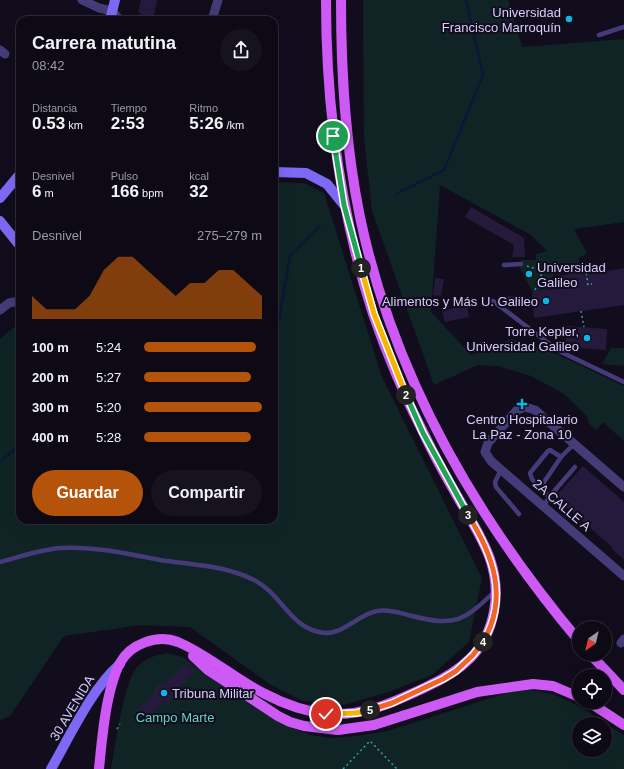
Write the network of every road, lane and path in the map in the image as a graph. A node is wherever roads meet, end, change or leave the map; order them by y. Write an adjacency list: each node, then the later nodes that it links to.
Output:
1 (82, 0): 6 (street)
2 (115, 0): 6 (street)
3 (218, 0): 7 (street)
4 (326, 0): 13 (main road)
5 (340, 0): 41 (main road)
6 (111, 16)
7 (213, 16)
8 (624, 27): 9 (lane)
9 (599, 35)
10 (278, 172): 13 (street)
11 (16, 179): 12 (street)
12 (0, 198)
13 (344, 205): 40 (main road)
14 (0, 221): 15 (street)
15 (16, 241)
16 (521, 264): 17 (lane); 18 (path)
17 (504, 265)
18 (542, 271): 19 (path); 20 (path)
19 (592, 284)
20 (535, 290)
21 (524, 299): 24 (lane)
22 (493, 301): 24 (lane)
23 (16, 302): 25 (street)
24 (499, 306): 28 (lane)
25 (0, 310)
26 (581, 311): 27 (path)
27 (584, 328)
28 (624, 382)
29 (574, 444): 30 (lane); 32 (street, 2A CALLE A); 33 (street)
30 (561, 457): 34 (lane); 34 (lane)
31 (575, 467): 35 (lane)
32 (501, 470): 36 (street, 2A CALLE A); 37 (lane)
33 (624, 487)
34 (540, 488): 35 (lane)
35 (549, 497): 36 (lane)
36 (544, 506): 39 (street, 2A CALLE A)
37 (519, 514)
38 (0, 562): 40 (lane)
39 (624, 576)
40 (496, 590): 42 (main road)
41 (572, 632)
42 (178, 642): 44 (main road); 46 (main road)
43 (597, 661): 45 (main road)
44 (120, 664): 51 (street, 30 AVENIDA); 52 (main road)
45 (624, 690)
46 (572, 694)
47 (600, 709): 49 (main road)
48 (120, 724): 50 (path)
49 (624, 725)
50 (117, 729)
51 (51, 769)
52 (99, 769)
53 (343, 769): 54 (path)
54 (397, 769)

